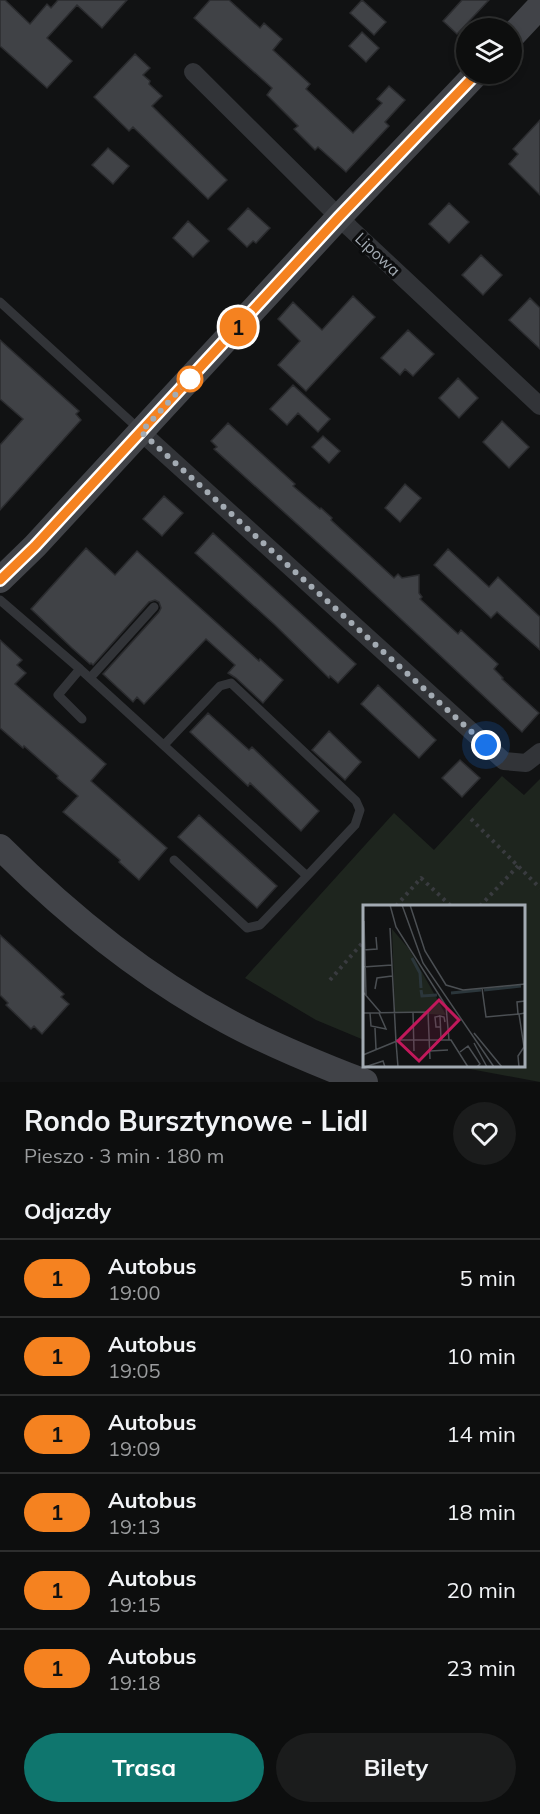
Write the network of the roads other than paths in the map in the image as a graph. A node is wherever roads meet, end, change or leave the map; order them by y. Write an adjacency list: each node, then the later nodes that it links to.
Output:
1 (540, 6): 2 (street)
2 (522, 25)
3 (193, 72): 5 (street, Lipowa)
4 (466, 84): 5 (street)
5 (339, 217): 7 (street, Lipowa); 8 (street)
6 (0, 302): 8 (lane)
7 (540, 406)
8 (141, 432): 9 (street); 16 (street)
9 (0, 580)
10 (0, 600): 12 (lane)
11 (154, 607): 13 (lane)
12 (80, 669): 13 (lane); 14 (lane)
13 (90, 678): 15 (lane)
14 (82, 719)
15 (164, 745): 19 (lane); 19 (lane)
16 (540, 752)
17 (0, 847): 20 (street)
18 (174, 860): 19 (lane)
19 (307, 876)
20 (364, 1082)

